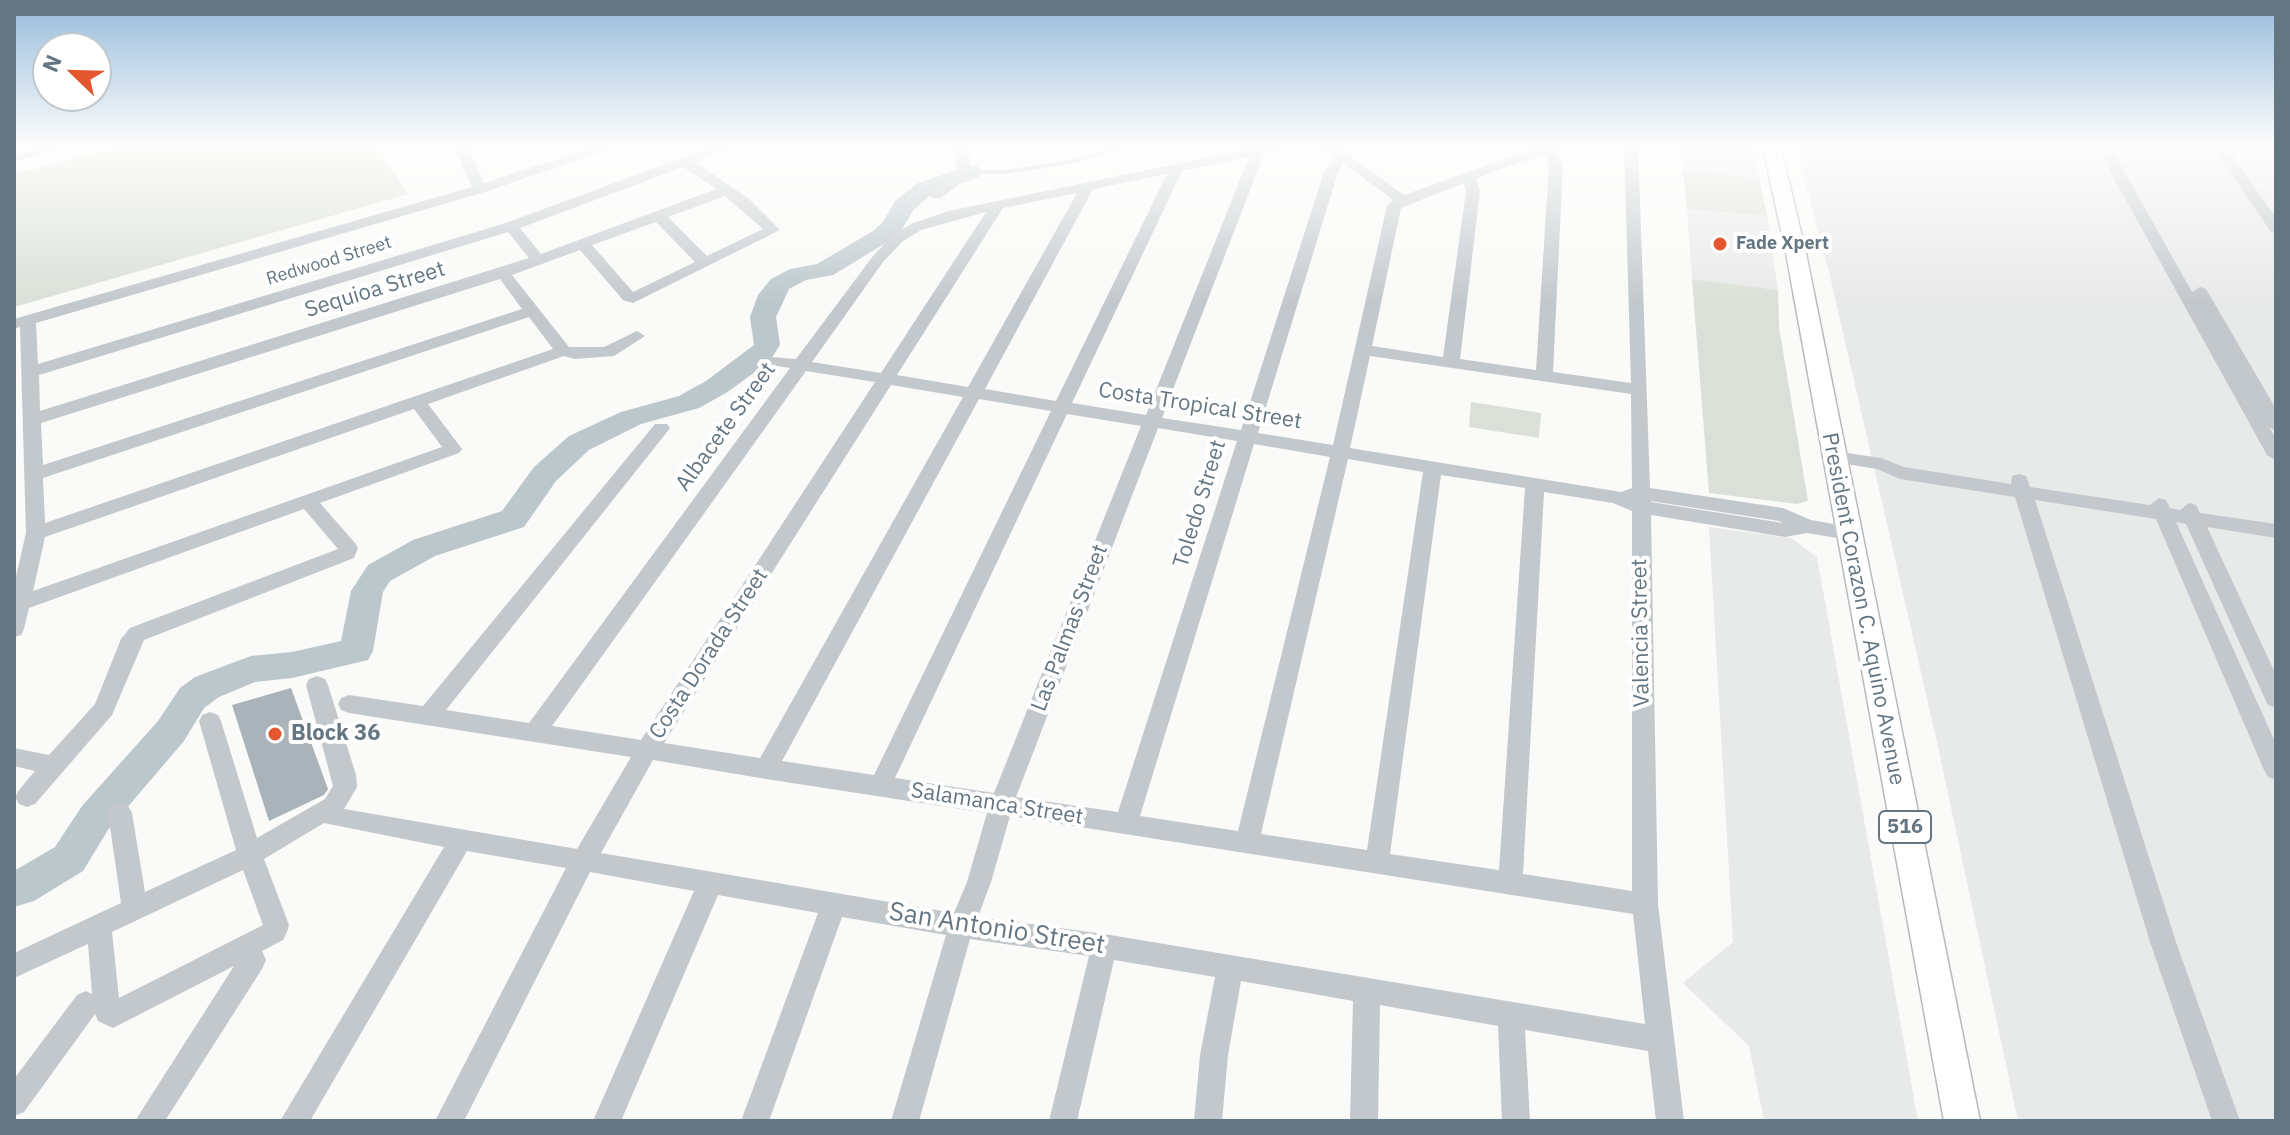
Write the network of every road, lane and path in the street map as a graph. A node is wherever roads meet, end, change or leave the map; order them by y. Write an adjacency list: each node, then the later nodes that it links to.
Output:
1 (453, 197): 29 (street)
2 (592, 197): 22 (street, Redwood Street)
3 (710, 197): 21 (street, Sequioa Street)
4 (737, 197): 26 (street)
5 (1040, 197): 20 (street, Albacete Street)
6 (1082, 197): 40 (street)
7 (1162, 197): 42 (street)
8 (1241, 197): 44 (street, Las Palmas Street)
9 (1323, 197): 47 (street, Toledo Street)
10 (1398, 197): 19 (street)
11 (1412, 197): 19 (street)
12 (1472, 197): 34 (street)
13 (1554, 197): 37 (street)
14 (1633, 197): 39 (street, Valencia Street)
15 (1783, 197): 50 (main road, President Corazon C. Aquino Avenue / 516)
16 (2132, 197): 49 (street)
17 (2145, 197): 45 (street)
18 (2254, 197): 23 (street)
19 (1402, 200): 31 (street)
20 (998, 205): 35 (street, Albacete Street); 38 (street, Costa Dorada Street)
21 (659, 216): 24 (street, Sequioa Street); 26 (street)
22 (511, 226): 25 (street); 36 (street, Redwood Street)
23 (2276, 229)
24 (584, 245): 25 (street, Sequioa Street); 26 (street)
25 (539, 261): 27 (street, Sequioa Street)
26 (704, 262)
27 (503, 273): 28 (street); 43 (street, Sequioa Street)
28 (532, 311): 32 (street); 52 (street)
29 (21, 322): 36 (street)
30 (637, 336): 32 (street)
31 (1362, 350): 34 (street); 48 (street)
32 (563, 351): 41 (street)
33 (776, 361): 35 (street, Costa Tropical Street)
34 (1451, 363): 37 (street)
35 (801, 366): 38 (street, Costa Tropical Street); 70 (street, Albacete Street)
36 (29, 372): 43 (street)
37 (1544, 376): 39 (street)
38 (886, 380): 40 (street, Costa Tropical Street); 71 (street, Costa Dorada Street)
39 (1640, 390): 56 (street, Valencia Street)
40 (976, 394): 42 (street, Costa Tropical Street); 74 (street)
41 (417, 401): 55 (street); 61 (street)
42 (1060, 408): 44 (street, Costa Tropical Street); 76 (street)
43 (31, 420): 52 (street)
44 (1151, 422): 47 (street, Costa Tropical Street); 78 (street, Las Palmas Street)
45 (2276, 424)
46 (661, 428): 68 (street)
47 (1245, 437): 48 (street, Costa Tropical Street); 81 (street, Toledo Street)
48 (1340, 453): 51 (street, Costa Tropical Street); 83 (street)
49 (2276, 455)
50 (1834, 457): 54 (street); 62 (main road, President Corazon C. Aquino Avenue / 516)
51 (1433, 468): 53 (street, Costa Tropical Street); 86 (street)
52 (33, 475): 61 (street)
53 (1535, 484): 56 (street, Costa Tropical Street); 88 (street)
54 (2021, 486): 57 (street); 115 (street)
55 (307, 500): 63 (street); 73 (street)
56 (1639, 500): 62 (street, Costa Tropical Street); 90 (street, Valencia Street)
57 (2160, 507): 58 (street); 75 (street)
58 (2190, 512): 59 (street); 60 (street); 66 (street)
59 (2276, 519)
60 (2276, 531)
61 (36, 533): 63 (street)
62 (1849, 533): 114 (main road, President Corazon C. Aquino Avenue / 516)
63 (23, 602): 64 (street)
64 (14, 629)
65 (317, 685): 84 (street)
66 (2276, 699)
67 (349, 704): 68 (street, Salamanca Street)
68 (428, 716): 70 (street, Salamanca Street)
69 (210, 721): 84 (street)
70 (534, 733): 71 (street, Salamanca Street)
71 (647, 750): 74 (street, Salamanca Street); 85 (street, Costa Dorada Street)
72 (14, 757): 73 (street)
73 (54, 766): 77 (street)
74 (766, 769): 76 (street, Salamanca Street)
75 (2276, 770)
76 (880, 786): 78 (street, Salamanca Street)
77 (27, 797)
78 (1001, 805): 81 (street, Salamanca Street); 92 (street, Las Palmas Street)
79 (120, 813): 91 (street)
80 (333, 817): 82 (street, San Antonio Street)
81 (1126, 824): 83 (street, Salamanca Street)
82 (462, 838): 85 (street, San Antonio Street); 104 (street)
83 (1247, 843): 86 (street, Salamanca Street)
84 (250, 855): 91 (street); 93 (street)
85 (584, 859): 87 (street, San Antonio Street); 105 (street, Costa Dorada Street)
86 (1377, 863): 88 (street, Salamanca Street)
87 (711, 881): 89 (street, San Antonio Street); 106 (street)
88 (1510, 884): 90 (street, Salamanca Street)
89 (835, 902): 92 (street, San Antonio Street); 107 (street)
90 (1645, 904): 101 (street, Valencia Street)
91 (135, 910): 93 (street)
92 (961, 926): 94 (street, San Antonio Street); 108 (street, Las Palmas Street)
93 (99, 927): 96 (street)
94 (1104, 946): 97 (street, San Antonio Street); 109 (street)
95 (253, 960): 103 (street)
96 (14, 966)
97 (1230, 967): 98 (street, San Antonio Street); 110 (street)
98 (1367, 992): 100 (street, San Antonio Street); 111 (street)
99 (86, 1004): 102 (street)
100 (1511, 1015): 101 (street, San Antonio Street); 112 (street)
101 (1660, 1040): 113 (street, Valencia Street)
102 (14, 1102)
103 (149, 1121)
104 (294, 1121)
105 (449, 1121)
106 (607, 1121)
107 (755, 1121)
108 (905, 1121)
109 (1063, 1121)
110 (1208, 1121)
111 (1364, 1121)
112 (1516, 1121)
113 (1670, 1121)
114 (1962, 1121)
115 (2226, 1121)

